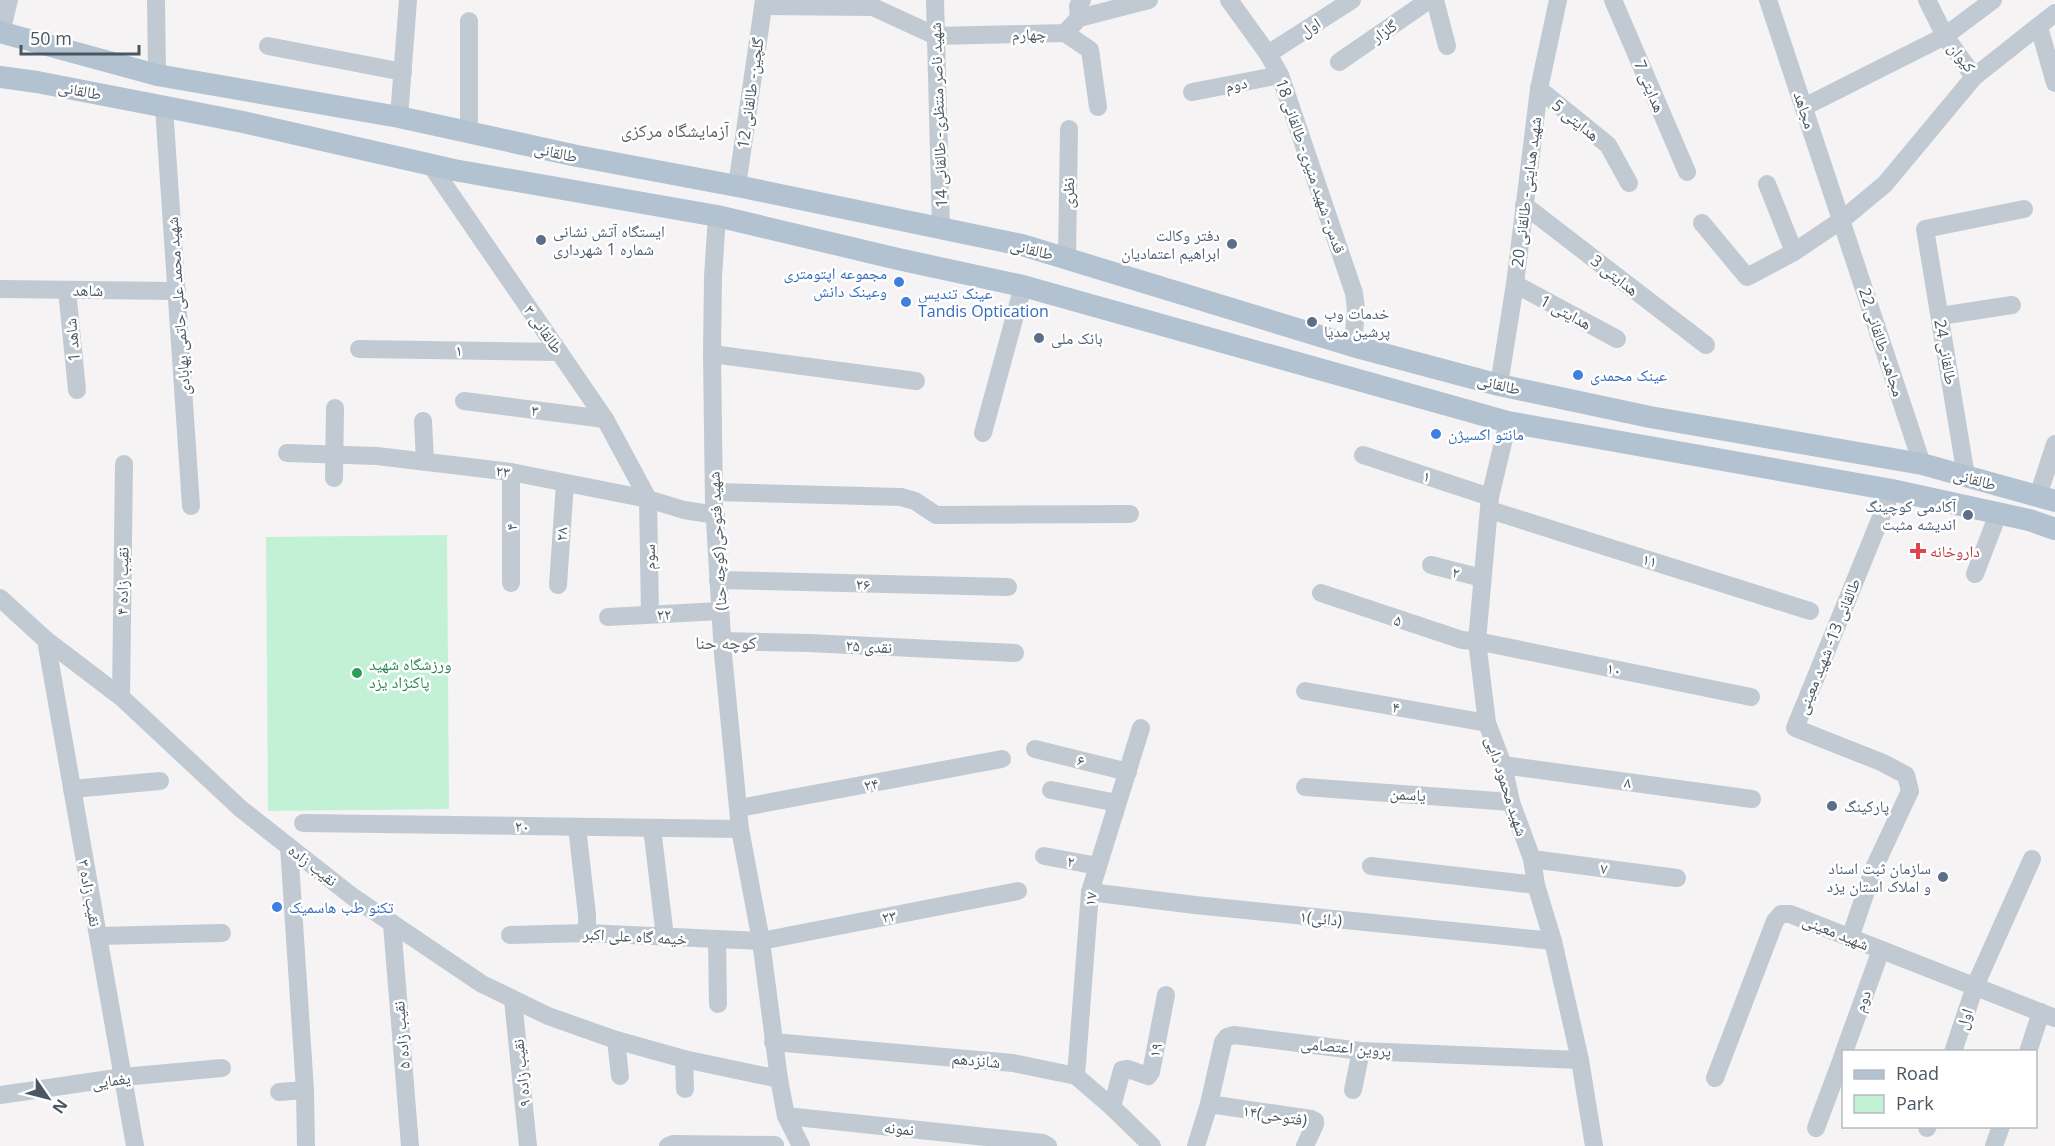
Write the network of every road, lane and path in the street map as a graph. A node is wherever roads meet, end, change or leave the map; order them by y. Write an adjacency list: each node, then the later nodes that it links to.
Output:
1 (9, 0): 21 (street)
2 (156, 0): 30 (street)
3 (408, 0): 29 (street)
4 (935, 0): 23 (street, شهید ناصر منتظری- طالقانی 14)
5 (1149, 0): 17 (street, چهارم)
6 (1229, 0): 27 (street, قدس- شهید منیری- طالقانی 18)
7 (1352, 0): 27 (street, اول)
8 (1429, 0): 28 (street, گلزار)
9 (1435, 0): 26 (street)
10 (1558, 0): 37 (street, شهید هدایتی- طالقانی 20)
11 (1614, 0): 46 (street, هدایتی 7)
12 (1768, 0): 41 (street, مجاهد)
13 (1927, 0): 24 (street)
14 (1993, 0): 24 (street, کیوان)
15 (763, 3): 16 (street); 49 (street, گلچین- طالقانی 12)
16 (874, 4): 23 (street)
17 (1080, 9): 22 (street, چهارم)
18 (2055, 14): 20 (street, کیوان)
19 (470, 21): 44 (street)
20 (2039, 27): 33 (street, کیوان); 35 (street)
21 (0, 33): 30 (main road, طالقانی)
22 (1065, 33): 23 (street, چهارم); 40 (street)
23 (936, 36): 55 (street, شهید ناصر منتظری- طالقانی 14)
24 (1945, 36): 33 (street, کیوان); 41 (street)
25 (268, 46): 29 (street)
26 (1447, 46)
27 (1268, 54): 31 (street, قدس- شهید منیری- طالقانی 18)
28 (1339, 62)
29 (403, 72): 42 (street)
30 (157, 75): 42 (main road, طالقانی)
31 (1280, 75): 38 (street, دوم); 67 (street, قدس- شهید منیری- طالقانی 18)
32 (0, 77): 34 (main road, طالقانی)
33 (1974, 77): 53 (street)
34 (37, 82): 36 (main road); 39 (main road, طالقانی)
35 (2055, 83)
36 (0, 85)
37 (1539, 89): 47 (street, هدایتی 5); 50 (street, شهید هدایتی- طالقانی 20)
38 (1192, 92)
39 (164, 107): 45 (main road, طالقانی); 62 (street, شهید محمد علی حاتمی بهابادی)
40 (1098, 107)
41 (1804, 107): 53 (street, مجاهد)
42 (399, 117): 44 (main road, طالقانی)
43 (1070, 129): 57 (street, نظری)
44 (469, 133): 49 (main road, طالقانی)
45 (430, 164): 52 (main road, طالقانی); 69 (street, طالقانی ۳)
46 (1687, 172)
47 (1629, 183)
48 (1767, 184): 56 (street)
49 (737, 186): 55 (main road, طالقانی)
50 (1524, 205): 58 (street, شهید هدایتی- طالقانی 20); 66 (street, هدایتی 3)
51 (2024, 209): 64 (street, طالقانی 24)
52 (717, 216): 59 (main road, طالقانی); 70 (street, (کوچه حنا)شهید فتوحی)
53 (1843, 219): 56 (street); 86 (street, مجاهد- طالقانی 22)
54 (1701, 223): 56 (street)
55 (941, 229): 57 (main road, طالقانی)
56 (1794, 252)
57 (1067, 258): 67 (main road, طالقانی)
58 (1515, 284): 65 (street, هدایتی 1); 72 (street, شهید هدایتی- طالقانی 20)
59 (1023, 286): 78 (main road, طالقانی); 79 (street)
60 (0, 289): 61 (street, شاهد)
61 (67, 290): 62 (street, شاهد); 73 (street, شاهد 1)
62 (177, 291): 96 (street, شهید محمد علی حاتمی بهابادی)
63 (2012, 305): 64 (street)
64 (1940, 316): 88 (street, طالقانی 24)
65 (1617, 339)
66 (1706, 345)
67 (1353, 346): 72 (main road, طالقانی)
68 (359, 349): 69 (street, ۱)
69 (560, 352): 76 (street, طالقانی ۳)
70 (712, 354): 71 (street); 92 (street, (کوچه حنا)شهید فتوحی)
71 (916, 381)
72 (1499, 385): 86 (main road, طالقانی)
73 (77, 390)
74 (464, 401): 76 (street, ۳)
75 (335, 408): 82 (street)
76 (605, 419): 93 (street, طالقانی ۳)
77 (423, 421): 84 (street)
78 (1508, 422): 91 (main road, طالقانی); 95 (street, شهید محمود دایی)
79 (983, 433)
80 (2055, 444): 94 (street)
81 (287, 453): 82 (street, ۲۳)
82 (335, 454): 84 (street, ۲۳); 89 (street)
83 (1363, 455): 95 (street, ۱)
84 (425, 461): 87 (street, ۲۳)
85 (123, 464): 119 (street, نقیب زاده ۴)
86 (1922, 464): 88 (main road, طالقانی)
87 (511, 472): 90 (street, ۲۳); 105 (street, ۴)
88 (1966, 476): 94 (main road, طالقانی)
89 (334, 478)
90 (565, 483): 93 (street, ۲۳); 106 (street, ۲۸)
91 (1892, 490): 98 (main road, طالقانی); 155 (street, طالقانی 13- شهید معینی)
92 (714, 492): 97 (street); 99 (street, (کوچه حنا)شهید فتوحی)
93 (648, 499): 99 (street, ۲۳); 112 (street, سوم)
94 (2046, 499)
95 (1490, 503): 103 (street, شهید محمود دایی); 111 (street, ۱۱)
96 (191, 506)
97 (1130, 514)
98 (1998, 514): 100 (main road, طالقانی); 102 (street)
99 (716, 515): 104 (street, (کوچه حنا)شهید فتوحی)
100 (2055, 528)
101 (1431, 565): 103 (street, ۲)
102 (1975, 574)
103 (1482, 578): 116 (street, شهید محمود دایی)
104 (718, 580): 107 (street, ۲۶); 110 (street, (کوچه حنا)شهید فتوحی)
105 (511, 583)
106 (558, 585)
107 (1008, 587)
108 (1321, 593): 116 (street, ۵)
109 (0, 598): 114 (street, نقیب زاده)
110 (720, 611): 112 (street, ۲۲); 115 (street, (کوچه حنا)شهید فتوحی)
111 (1810, 611)
112 (650, 614): 113 (street, ۲۲)
113 (608, 617)
114 (46, 640): 119 (street, نقیب زاده); 129 (street, نقیب زاده ۳)
115 (723, 640): 117 (street, ۲۵ نقدی); 134 (street, (کوچه حنا)شهید فتوحی)
116 (1477, 641): 120 (street, ۱۰); 121 (street, شهید محمود دایی)
117 (1015, 653)
118 (1305, 691): 121 (street, ۴)
119 (121, 697): 139 (street, نقیب زاده)
120 (1751, 697)
121 (1486, 723): 125 (street, شهید محمود دایی)
122 (1141, 728): 126 (street, ۱۷)
123 (1035, 749): 126 (street, ۶)
124 (1002, 759): 134 (street, ۲۴)
125 (1503, 765): 131 (street, ۸); 132 (street, شهید محمود دایی)
126 (1128, 772): 133 (street, ۱۷)
127 (160, 781): 129 (street)
128 (1305, 787): 132 (street, یاسمن)
129 (72, 789): 152 (street, نقیب زاده ۳)
130 (1051, 790): 133 (street)
131 (1752, 799)
132 (1511, 802): 141 (street, شهید محمود دایی)
133 (1117, 803): 143 (street, ۱۷)
134 (739, 808): 138 (street, (کوچه حنا)شهید فتوحی)
135 (303, 824): 136 (street, ۲۰)
136 (577, 827): 137 (street, ۲۰); 151 (street)
137 (652, 828): 138 (street, ۲۰); 154 (street)
138 (740, 829): 157 (street, (کوچه حنا)شهید فتوحی)
139 (289, 847): 149 (street, نقیب زاده); 181 (street)
140 (1044, 856): 143 (street, ۲)
141 (1532, 859): 145 (street, ۷); 146 (street, شهید محمود دایی)
142 (2032, 859): 160 (street, اول)
143 (1098, 866): 148 (street, ۱۷)
144 (1371, 866): 146 (street)
145 (1677, 878)
146 (1536, 885): 158 (street, شهید محمود دایی)
147 (1018, 891): 157 (street, ۲۳)
148 (1090, 892): 158 (street, ۱(دائی)); 176 (street, ۱۷)
149 (392, 924): 162 (street, نقیب زاده); 193 (street, نقیب زاده ۵)
150 (222, 933): 152 (street)
151 (587, 933): 153 (street, خیمه گاه علی اکبر); 154 (street, خیمه گاه علی اکبر)
152 (98, 936): 177 (street, نقیب زاده ۳)
153 (510, 936)
154 (665, 937): 156 (street, خیمه گاه علی اکبر)
155 (1850, 938): 159 (street, شهید معینی); 178 (street, شهید معینی)
156 (717, 939): 157 (street, خیمه گاه علی اکبر); 163 (street)
157 (761, 941): 166 (street, (کوچه حنا)شهید فتوحی)
158 (1553, 941): 173 (street, شهید محمود دایی)
159 (1881, 950): 160 (street, شهید معینی); 167 (street, دوم)
160 (1975, 986): 164 (street, شهید معینی); 168 (street, اول)
161 (1166, 995): 186 (street, ۱۹)
162 (513, 1000): 165 (street, نقیب زاده); 194 (street, نقیب زاده ۹)
163 (718, 1004)
164 (2048, 1015): 169 (street)
165 (616, 1040): 172 (street, نقیب زاده); 175 (street)
166 (773, 1042): 176 (street, شانزدهم); 179 (street, (کوچه حنا)شهید فتوحی)
167 (1845, 1050)
168 (1954, 1050)
169 (2029, 1050)
170 (1361, 1051): 173 (street, پروین اعتصامی); 182 (street); 185 (street, پروین اعتصامی)
171 (1842, 1057): 188 (street, دوم)
172 (684, 1059): 179 (street, نقیب زاده); 180 (street)
173 (1580, 1060): 201 (street, شهید محمود دایی)
174 (222, 1068): 177 (street, یغمایی)
175 (620, 1076)
176 (1076, 1076): 186 (street, شانزدهم)
177 (123, 1077): 184 (street, یغمایی); 191 (street, نقیب زاده ۳)
178 (1716, 1078)
179 (779, 1079): 187 (street, (کوچه حنا)شهید فتوحی)
180 (685, 1089)
181 (305, 1090): 183 (street); 192 (street)
182 (1353, 1090)
183 (279, 1092)
184 (0, 1095)
185 (1209, 1104): 199 (street, پروین اعتصامی); 200 (street, ۱۴(فتوحی))
186 (1112, 1107): 198 (street, شانزدهم)
187 (786, 1116): 190 (street); 196 (street, (کوچه حنا)شهید فتوحی); 197 (street, نمونه)
188 (1816, 1128)
189 (2000, 1128): 202 (street)
190 (775, 1145): 195 (street)
191 (135, 1146)
192 (306, 1146)
193 (410, 1146)
194 (528, 1146)
195 (668, 1146)
196 (801, 1146)
197 (1048, 1146)
198 (1152, 1146)
199 (1196, 1146)
200 (1305, 1146)
201 (1594, 1146)
202 (1994, 1146)

